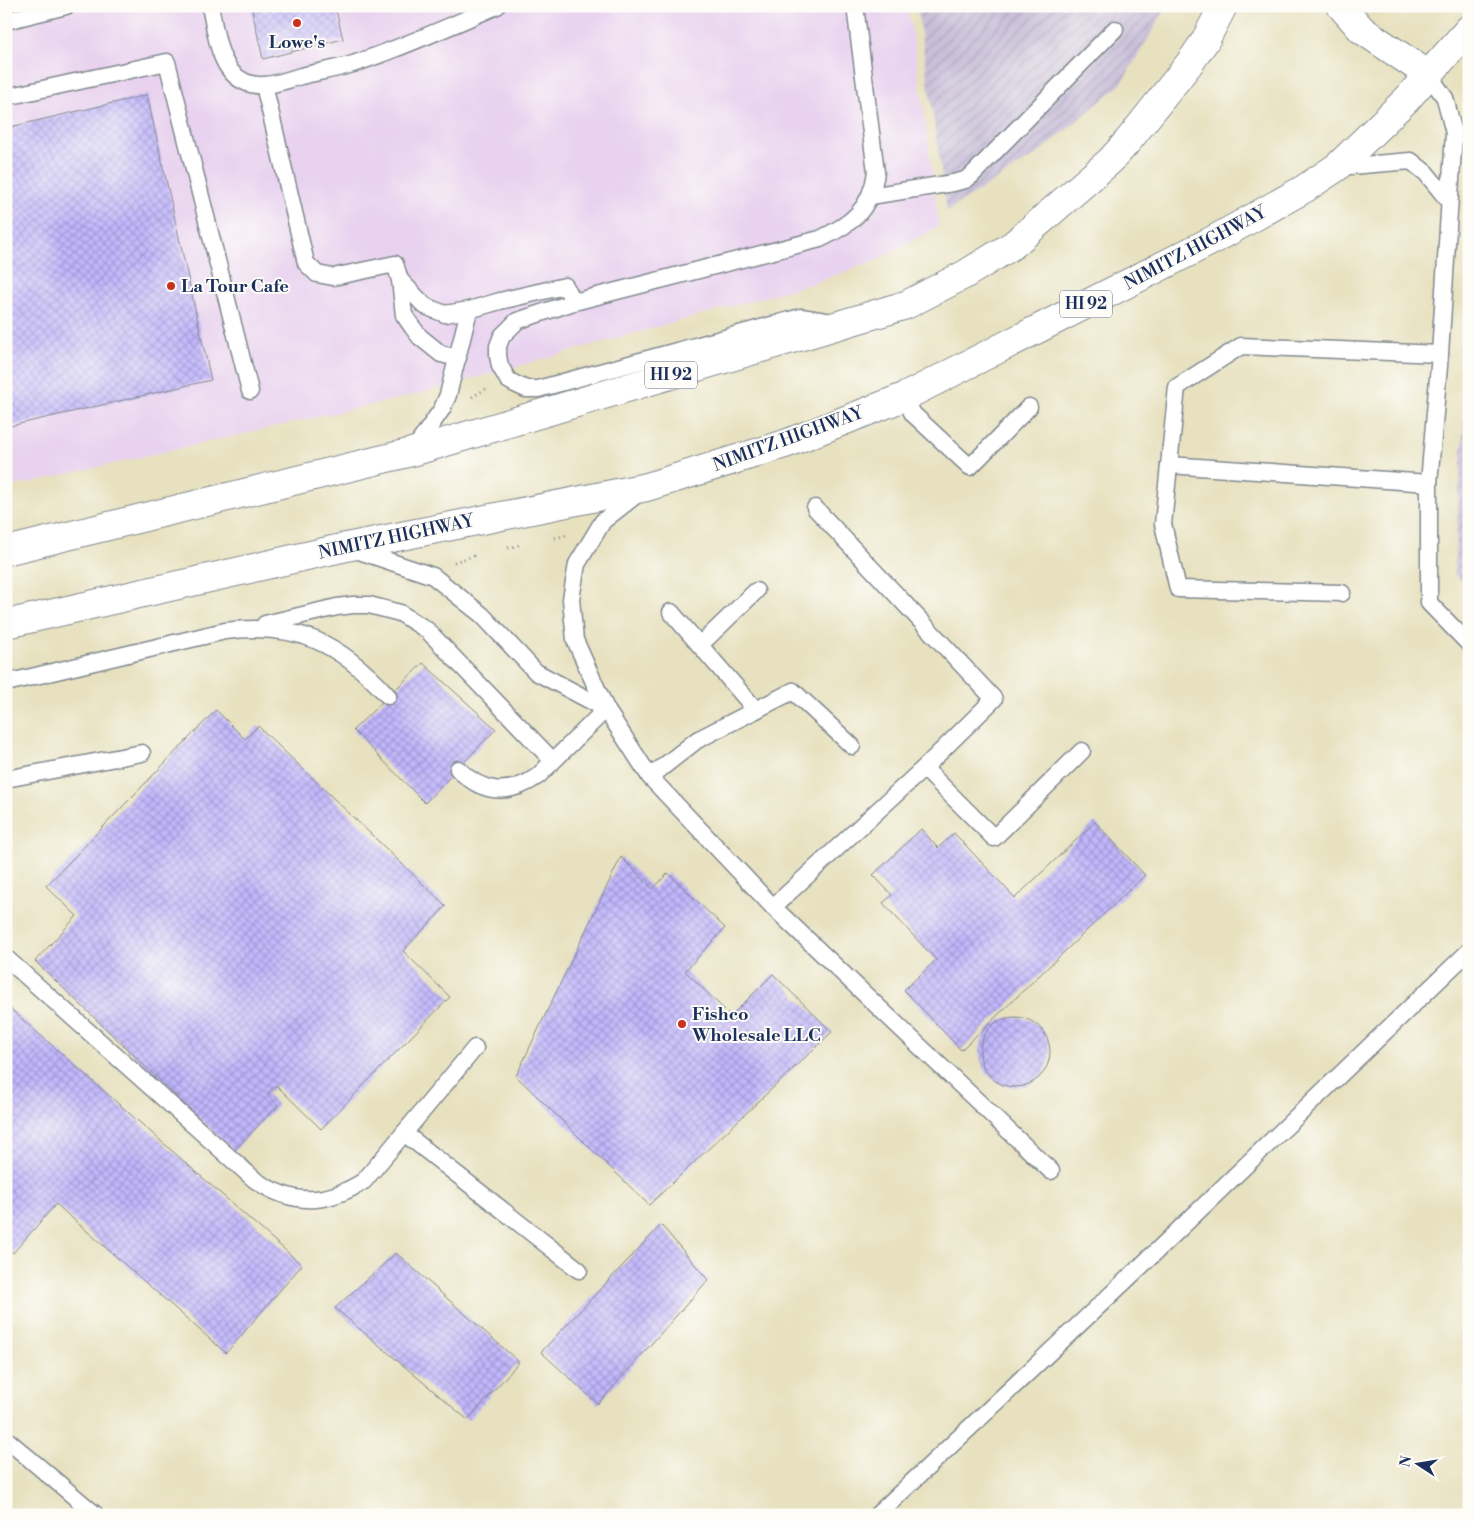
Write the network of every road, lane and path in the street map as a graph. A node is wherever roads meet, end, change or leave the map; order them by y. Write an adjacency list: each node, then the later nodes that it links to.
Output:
1 (66, 6): 7 (lane)
2 (210, 6): 11 (lane)
3 (497, 6): 11 (lane)
4 (855, 6): 14 (lane)
5 (1223, 6): 19 (main road, HI 92)
6 (1340, 6): 10 (main road)
7 (6, 20)
8 (1116, 29): 14 (lane)
9 (1469, 29): 10 (main road, NIMITZ HIGHWAY / HI 92)
10 (1429, 75): 13 (main road, NIMITZ HIGHWAY / HI 92); 15 (lane)
11 (264, 85): 16 (lane)
12 (6, 97): 22 (lane)
13 (1337, 167): 15 (lane); 23 (main road, NIMITZ HIGHWAY / HI 92)
14 (870, 196): 17 (lane)
15 (1448, 200): 20 (lane)
16 (400, 280): 18 (lane); 21 (lane)
17 (574, 302): 18 (lane); 19 (lane)
18 (469, 310): 21 (lane)
19 (841, 324): 25 (main road, HI 92)
20 (1440, 354): 26 (lane); 27 (lane)
21 (458, 358): 25 (lane)
22 (250, 391)
23 (904, 397): 24 (lane); 28 (main road, NIMITZ HIGHWAY / HI 92)
24 (1029, 407)
25 (412, 452): 33 (main road, HI 92)
26 (1169, 465): 27 (lane); 37 (lane)
27 (1429, 483): 41 (lane)
28 (646, 487): 31 (main road, NIMITZ HIGHWAY / HI 92); 45 (lane)
29 (816, 508): 51 (lane)
30 (519, 545): 32 (path)
31 (346, 547): 39 (main road, NIMITZ HIGHWAY / HI 92); 45 (lane)
32 (508, 548)
33 (6, 551)
34 (476, 555): 35 (path)
35 (451, 563)
36 (756, 591): 42 (lane)
37 (1342, 593)
38 (671, 612): 42 (lane)
39 (6, 624)
40 (249, 628): 43 (lane); 44 (lane); 50 (lane)
41 (1469, 644)
42 (700, 645): 46 (lane)
43 (6, 683)
44 (388, 696)
45 (606, 709): 50 (lane); 54 (lane)
46 (756, 710): 47 (lane); 54 (lane)
47 (852, 746)
48 (1082, 751): 51 (lane)
49 (142, 753): 53 (lane)
50 (553, 761): 52 (lane)
51 (924, 768): 55 (lane)
52 (458, 769)
53 (6, 778)
54 (650, 778): 55 (lane)
55 (773, 907): 60 (lane)
56 (1469, 951): 64 (lane)
57 (6, 958): 59 (lane)
58 (475, 1048): 59 (lane)
59 (404, 1133): 61 (lane)
60 (1051, 1171)
61 (580, 1270)
62 (6, 1439): 63 (lane)
63 (96, 1515)
64 (877, 1515)

